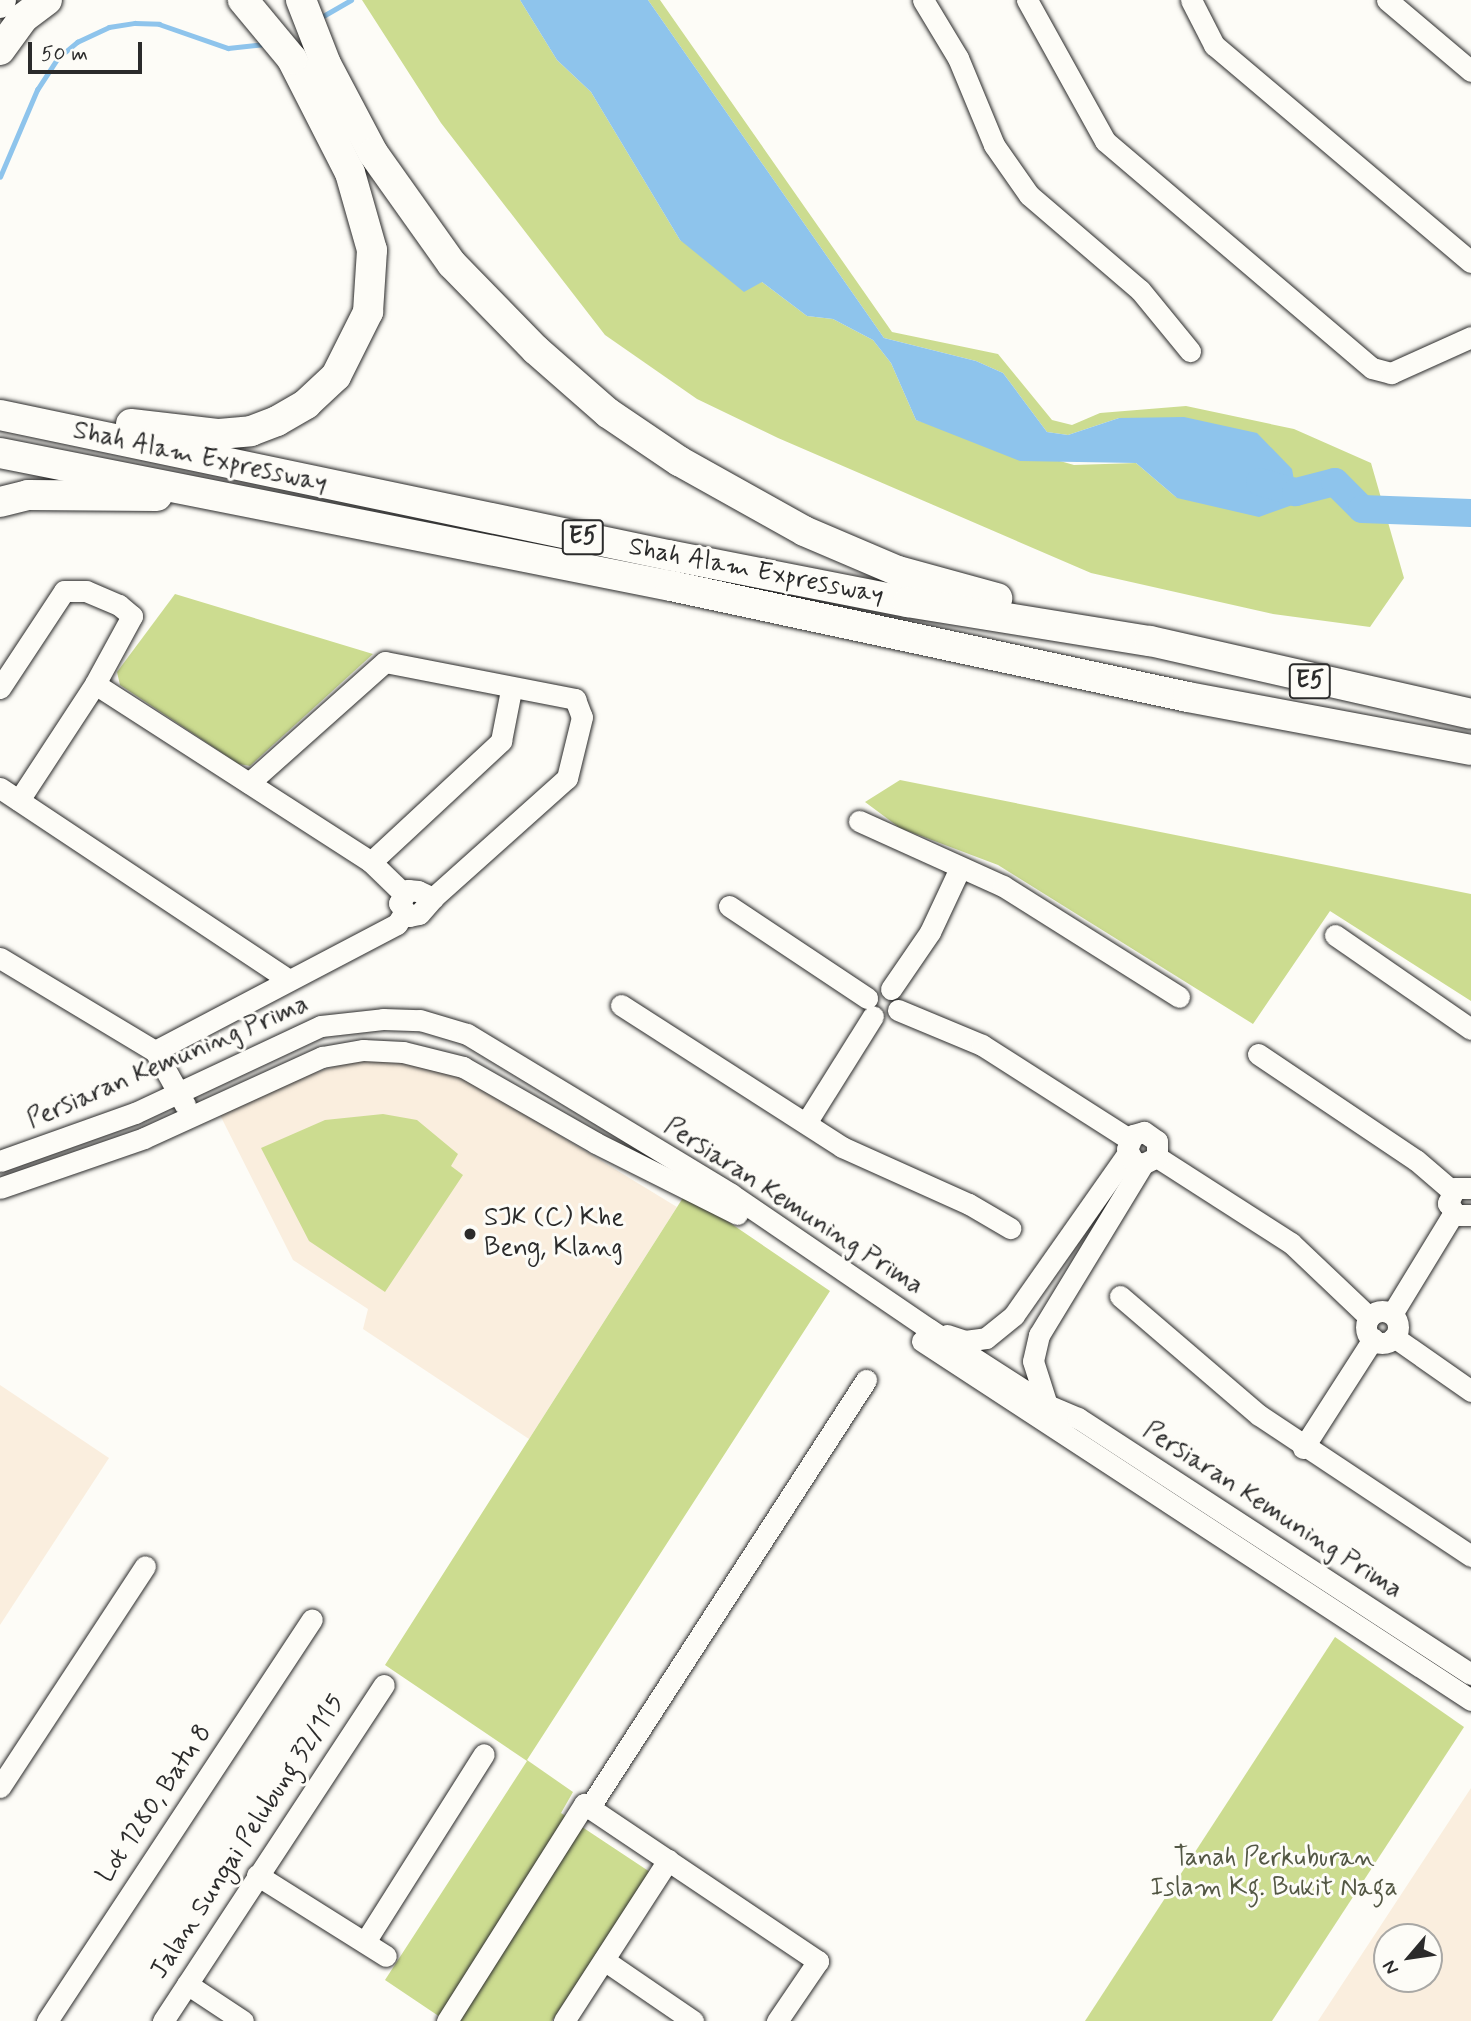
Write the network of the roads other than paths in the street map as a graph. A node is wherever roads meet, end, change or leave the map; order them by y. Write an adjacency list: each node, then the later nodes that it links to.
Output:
1 (47, 0): 8 (highway)
2 (301, 0): 17 (highway)
3 (923, 0): 12 (street)
4 (1027, 0): 11 (street)
5 (1191, 0): 10 (street)
6 (1387, 0): 9 (street)
7 (252, 8): 13 (highway)
8 (0, 50)
9 (1471, 71)
10 (1471, 262)
11 (1471, 337)
12 (1190, 351)
13 (10, 417): 17 (highway, Shah Alam Expressway / E5)
14 (0, 453): 15 (highway, Shah Alam Expressway / E5)
15 (199, 495): 16 (highway); 22 (highway, Shah Alam Expressway / E5)
16 (0, 502)
17 (1150, 641): 21 (highway, Shah Alam Expressway / E5)
18 (95, 684): 19 (street); 25 (street); 27 (street)
19 (0, 688)
20 (510, 690): 25 (street); 29 (street); 31 (street)
21 (1471, 714)
22 (1430, 742): 23 (highway, Shah Alam Expressway / E5); 24 (highway)
23 (1471, 750)
24 (1471, 759)
25 (249, 783): 29 (street)
26 (0, 788): 27 (street)
27 (19, 800): 35 (street)
28 (859, 821): 30 (street)
29 (371, 862): 31 (street)
30 (960, 868): 36 (street); 37 (street)
31 (403, 903): 35 (street)
32 (729, 906): 39 (street)
33 (1335, 936): 41 (street)
34 (0, 958): 42 (street)
35 (287, 979): 42 (street)
36 (891, 989): 39 (street); 40 (street)
37 (1180, 997)
38 (621, 1005): 46 (street)
39 (870, 1007): 40 (street); 46 (street)
40 (898, 1010): 48 (street)
41 (1471, 1029)
42 (155, 1051): 44 (street)
43 (1258, 1054): 52 (street)
44 (177, 1093): 45 (street); 47 (street, Persiaran Kemuning Prima); 50 (street, Persiaran Kemuning Prima)
45 (192, 1116): 49 (street, Persiaran Kemuning Prima); 51 (street, Persiaran Kemuning Prima)
46 (806, 1123): 54 (street)
47 (630, 1135): 49 (street); 60 (street, Persiaran Kemuning Prima)
48 (1139, 1153): 55 (street); 56 (street); 59 (street)
49 (619, 1154): 71 (street, Persiaran Kemuning Prima)
50 (0, 1161)
51 (0, 1188)
52 (1461, 1189): 53 (street)
53 (1462, 1214): 58 (street)
54 (1010, 1228)
55 (1040, 1278): 56 (street); 60 (street)
56 (1064, 1294): 64 (street)
57 (1120, 1296): 65 (street)
58 (1392, 1314): 59 (street); 61 (street)
59 (1369, 1317): 61 (street)
60 (929, 1329): 64 (street, Persiaran Kemuning Prima)
61 (1383, 1338): 63 (street); 65 (street)
62 (866, 1380): 74 (street)
63 (1471, 1391)
64 (1047, 1405): 69 (street, Persiaran Kemuning Prima)
65 (1303, 1448): 66 (street)
66 (1471, 1556)
67 (145, 1566): 73 (street)
68 (312, 1619): 81 (street, Lot 1280, Batu 8)
69 (1471, 1674)
70 (384, 1685): 76 (street, Jalan Sungai Pelubung 32/115)
71 (1471, 1700)
72 (484, 1754): 77 (street)
73 (0, 1787)
74 (589, 1808): 75 (street); 84 (street)
75 (668, 1860): 79 (street); 87 (street)
76 (257, 1875): 77 (street); 80 (street, Jalan Sungai Pelubung 32/115)
77 (365, 1942): 78 (street)
78 (386, 1956)
79 (604, 1960): 85 (street); 86 (street)
80 (187, 1984): 82 (street, Jalan Sungai Pelubung 32/115); 83 (street)
81 (47, 2021)
82 (163, 2021)
83 (243, 2021)
84 (447, 2021)
85 (564, 2021)
86 (693, 2021)
87 (777, 2021)

